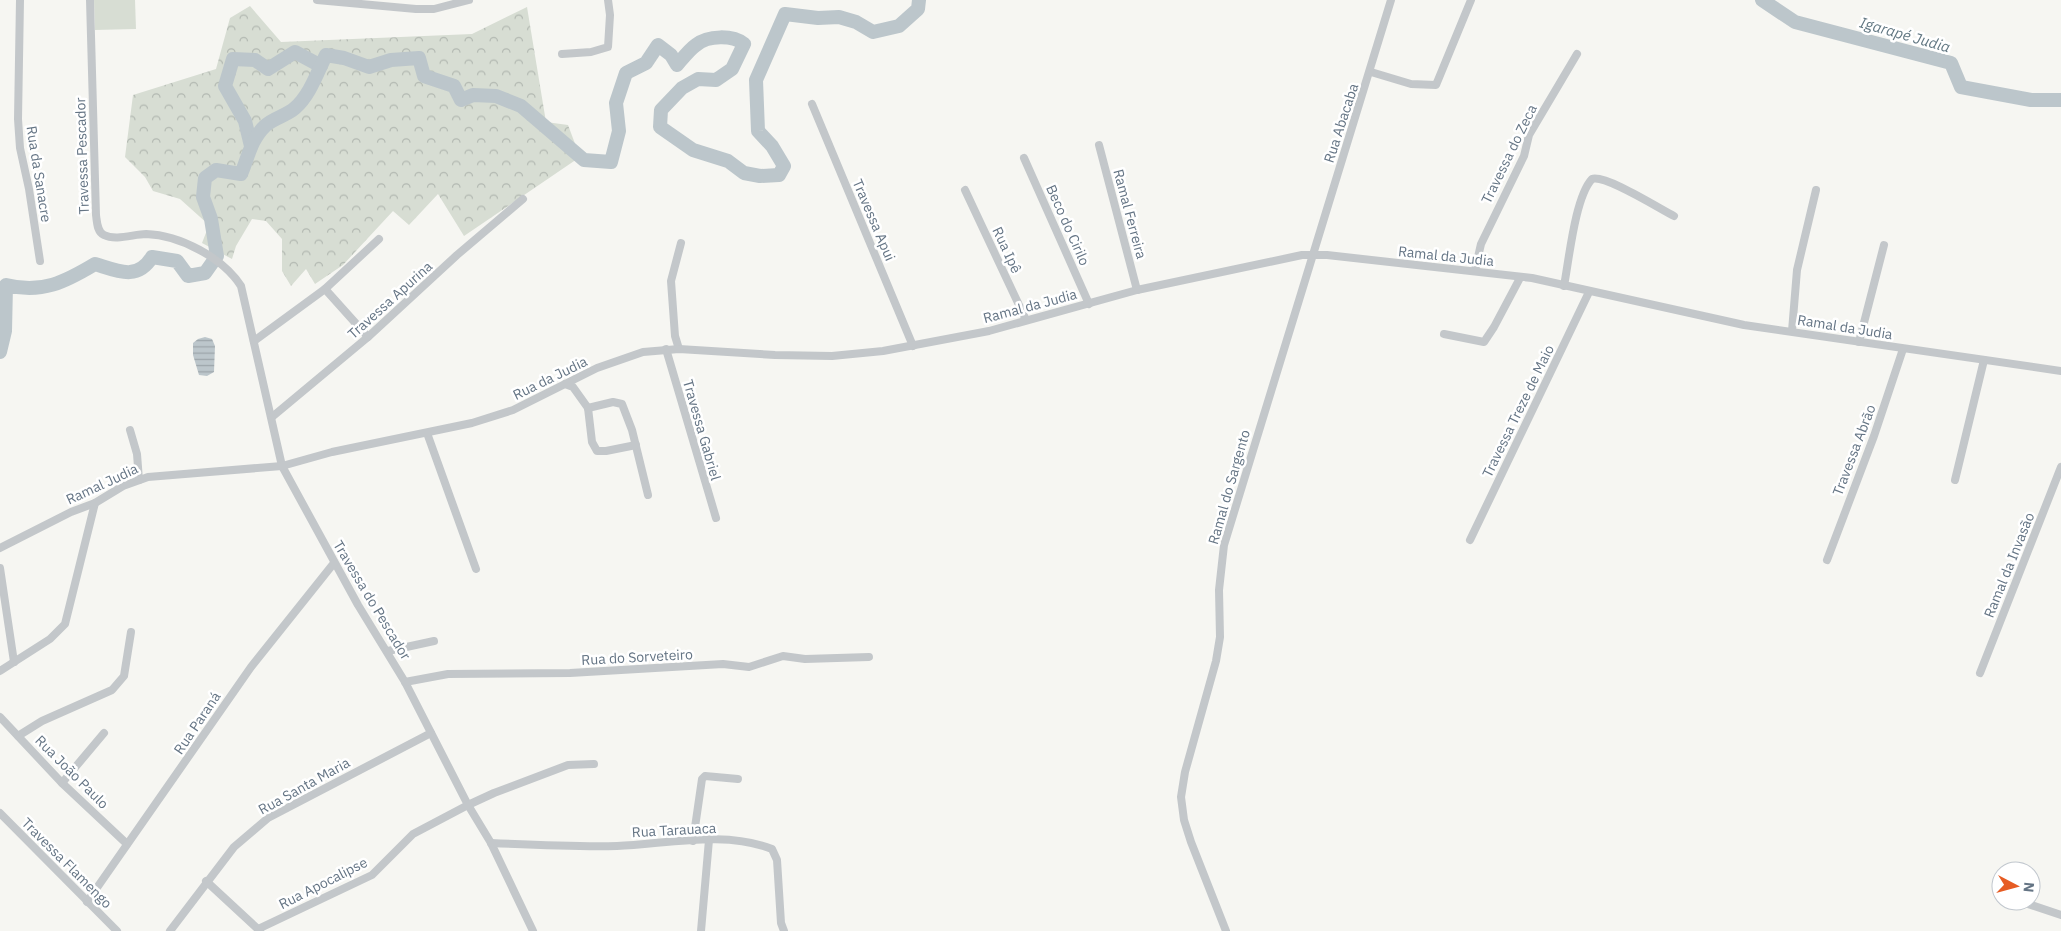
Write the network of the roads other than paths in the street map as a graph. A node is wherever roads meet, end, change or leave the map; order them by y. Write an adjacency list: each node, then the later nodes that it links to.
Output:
1 (20, 0): 23 (street, Rua da Sanacre)
2 (90, 0): 24 (street, Travessa Pescador)
3 (317, 0): 8 (street)
4 (469, 0): 8 (street)
5 (608, 0): 9 (street)
6 (1392, 0): 11 (street, Rua Abacaba)
7 (1471, 0): 11 (street)
8 (393, 4)
9 (562, 54)
10 (1577, 54): 25 (street, Travessa do Zeca)
11 (1371, 72): 22 (street, Rua Abacaba)
12 (812, 104): 38 (street, Travessa Apui)
13 (1099, 145): 29 (street, Ramal Ferreira)
14 (1024, 158): 31 (street, Beco do Cirilo)
15 (965, 190): 32 (street, Rua Ipê)
16 (1816, 190): 33 (street)
17 (523, 199): 35 (street, Travessa Apurina)
18 (1674, 216): 27 (street)
19 (379, 239): 28 (street)
20 (682, 242): 40 (street)
21 (1884, 245): 37 (street)
22 (1314, 255): 25 (street, Ramal da Judia); 29 (street, Ramal da Judia); 95 (street, Ramal do Sargento)
23 (40, 261)
24 (227, 270): 36 (street, Travessa do Pescador)
25 (1475, 270): 26 (street, Ramal da Judia)
26 (1520, 278): 27 (street, Ramal da Judia); 34 (street)
27 (1564, 286): 30 (street, Ramal da Judia)
28 (325, 290): 35 (street); 36 (street)
29 (1137, 290): 31 (street, Ramal da Judia)
30 (1589, 292): 33 (street, Ramal da Judia); 58 (street, Travessa Treze de Maio)
31 (1089, 304): 32 (street, Ramal da Judia)
32 (1026, 320): 38 (street, Ramal da Judia)
33 (1792, 331): 37 (street, Ramal da Judia)
34 (1444, 334)
35 (368, 337): 47 (street, Travessa Apurina)
36 (254, 341): 47 (street, Travessa do Pescador)
37 (1859, 342): 41 (street, Ramal da Judia)
38 (913, 346): 42 (street, Ramal da Judia)
39 (666, 349): 40 (street, Rua da Judia); 45 (street, Rua da Judia); 57 (street, Travessa Gabriel)
40 (679, 349): 42 (street, Rua da Judia)
41 (1903, 349): 43 (street, Ramal da Judia); 60 (street, Travessa Abrão)
42 (832, 356)
43 (1984, 360): 44 (street, Ramal da Judia); 54 (street)
44 (2061, 371)
45 (565, 384): 46 (street); 49 (street, Rua da Judia)
46 (588, 408): 50 (street); 50 (street)
47 (272, 417): 51 (street, Travessa do Pescador)
48 (130, 430): 53 (street)
49 (427, 433): 51 (street, Rua da Judia); 63 (street)
50 (636, 445): 55 (street)
51 (282, 466): 53 (street, Ramal Judia); 61 (street, Travessa do Pescador)
52 (2061, 467): 70 (street, Ramal da Invasão)
53 (139, 480): 56 (street, Ramal Judia)
54 (1955, 480)
55 (648, 495)
56 (94, 504): 59 (street, Ramal Judia); 68 (street)
57 (716, 518)
58 (1470, 540)
59 (0, 548)
60 (1827, 560)
61 (334, 563): 66 (street, Travessa do Pescador); 84 (street, Rua Paraná)
62 (0, 568): 68 (street)
63 (476, 569)
64 (131, 632): 75 (street)
65 (434, 641): 66 (street)
66 (388, 651): 71 (street, Travessa do Pescador)
67 (869, 657): 71 (street, Rua do Sorveteiro)
68 (14, 662): 69 (street)
69 (0, 671)
70 (1980, 673)
71 (405, 682): 74 (street, Travessa do Pescador)
72 (0, 717): 75 (street, Rua João Paulo)
73 (104, 733): 78 (street)
74 (430, 733): 79 (street, Travessa do Pescador); 85 (street, Rua Santa Maria)
75 (18, 736): 78 (street, Rua João Paulo)
76 (594, 764): 79 (street, Rua Apocalipse)
77 (738, 779): 82 (street)
78 (62, 782): 84 (street, Rua João Paulo)
79 (468, 805): 83 (street, Travessa do Pescador); 89 (street, Rua Apocalipse)
80 (0, 813): 86 (street, Travessa Flamengo)
81 (709, 840): 82 (street, Rua Tarauaca); 93 (street); 94 (street, Rua Tarauaca)
82 (693, 841): 83 (street, Rua Tarauaca)
83 (491, 843): 92 (street, Travessa do Pescador)
84 (127, 844): 86 (street, Rua Paraná)
85 (206, 881): 89 (street); 91 (street, Rua Santa Maria)
86 (87, 902): 90 (street, Travessa Flamengo)
87 (2041, 908): 88 (street)
88 (2061, 915)
89 (259, 930)
90 (117, 931)
91 (170, 931)
92 (533, 931)
93 (701, 931)
94 (784, 931)
95 (1226, 931)

